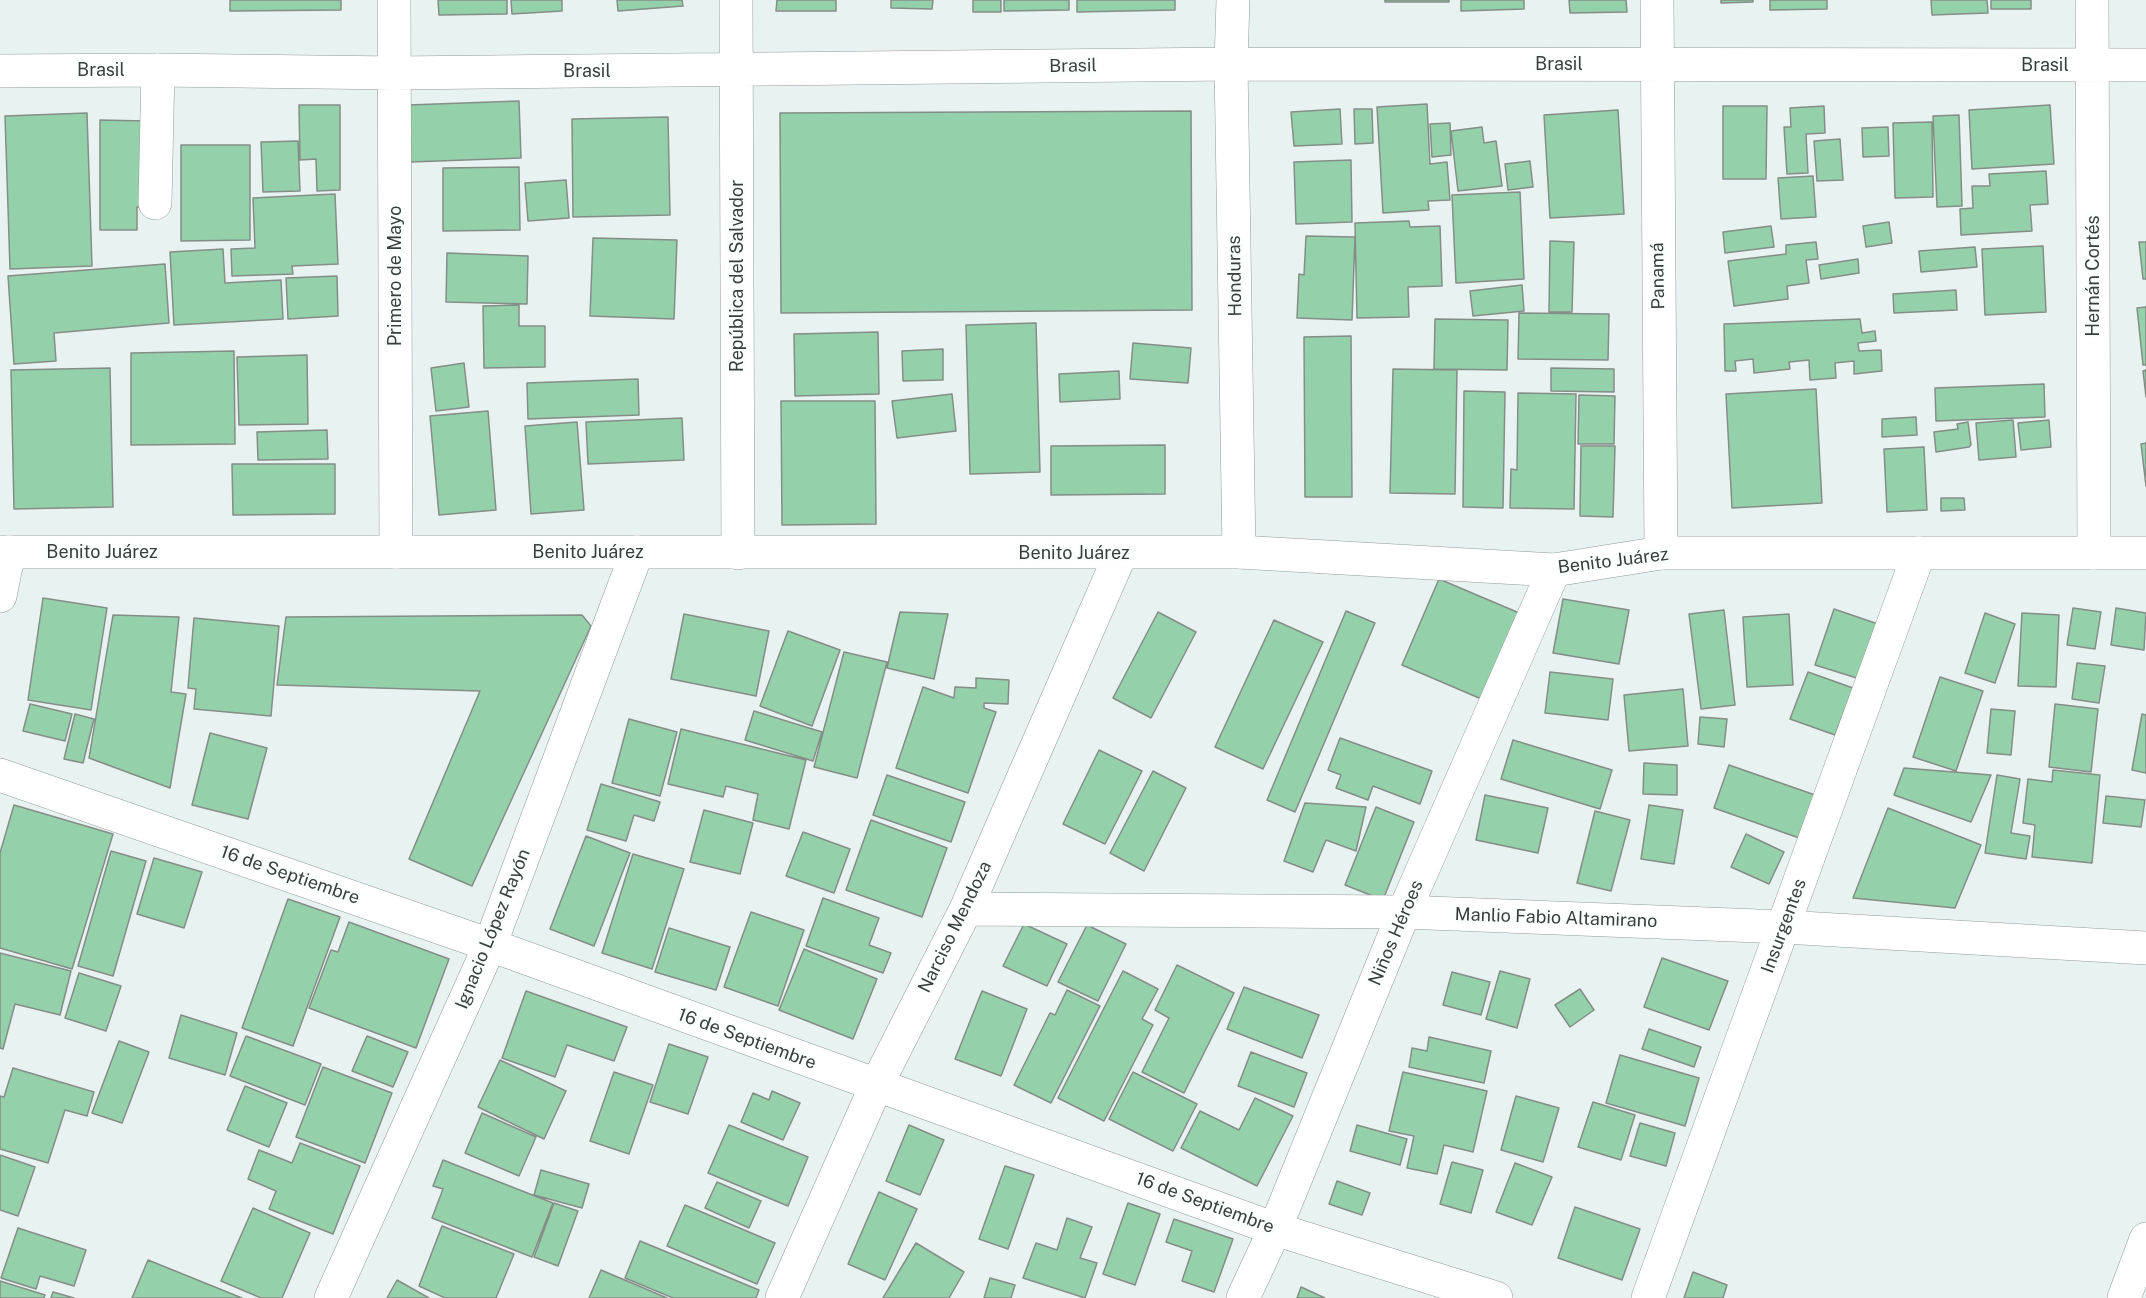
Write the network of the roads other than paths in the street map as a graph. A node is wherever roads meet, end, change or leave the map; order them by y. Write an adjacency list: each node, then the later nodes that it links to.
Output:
1 (394, 0): 13 (street, Primero de Mayo)
2 (736, 0): 12 (street, República del Salvador)
3 (1233, 0): 7 (street, Honduras)
4 (1657, 0): 6 (street, Panamá)
5 (2092, 0): 9 (street, Hernán Cortés)
6 (1656, 63): 7 (street, Brasil); 9 (street, Brasil); 21 (street, Panamá)
7 (1231, 64): 12 (street, Brasil); 19 (street, Honduras)
8 (2146, 65): 9 (street, Brasil)
9 (2092, 66): 23 (street, Hernán Cortés)
10 (0, 70): 11 (street, Brasil)
11 (158, 70): 13 (street, Brasil); 14 (street)
12 (736, 70): 13 (street, Brasil); 18 (street, República del Salvador)
13 (395, 73): 16 (street, Primero de Mayo)
14 (155, 203)
15 (4, 552): 16 (street, Benito Juárez); 26 (street)
16 (396, 552): 17 (street, Benito Juárez)
17 (637, 552): 18 (street, Benito Juárez); 31 (street, Ignacio López Rayón)
18 (738, 552): 20 (street, Benito Juárez)
19 (1239, 552): 20 (street, Benito Juárez); 25 (street, Benito Juárez)
20 (1121, 553): 28 (street, Narciso Mendoza)
21 (1661, 553): 22 (street, Benito Juárez); 25 (street, Benito Juárez)
22 (1919, 553): 23 (street, Benito Juárez); 30 (street, Insurgentes)
23 (2094, 553): 24 (street, Benito Juárez)
24 (2146, 553)
25 (1554, 570): 29 (street, Niños Héroes)
26 (0, 596)
27 (0, 775): 31 (street, 16 de Septiembre)
28 (966, 909): 29 (street, Manlio Fabio Altamirano); 33 (street, Narciso Mendoza)
29 (1404, 912): 30 (street, Manlio Fabio Altamirano); 34 (street, Niños Héroes)
30 (1784, 927): 32 (street, Manlio Fabio Altamirano); 40 (street, Insurgentes)
31 (490, 945): 33 (street, 16 de Septiembre); 36 (street, Ignacio López Rayón)
32 (2146, 948)
33 (876, 1086): 34 (street, 16 de Septiembre); 37 (street, Narciso Mendoza)
34 (1275, 1229): 38 (street, Niños Héroes); 39 (street, 16 de Septiembre)
35 (2146, 1239): 41 (street)
36 (331, 1298)
37 (782, 1298)
38 (1243, 1298)
39 (1496, 1298)
40 (1648, 1298)
41 (2124, 1298)

